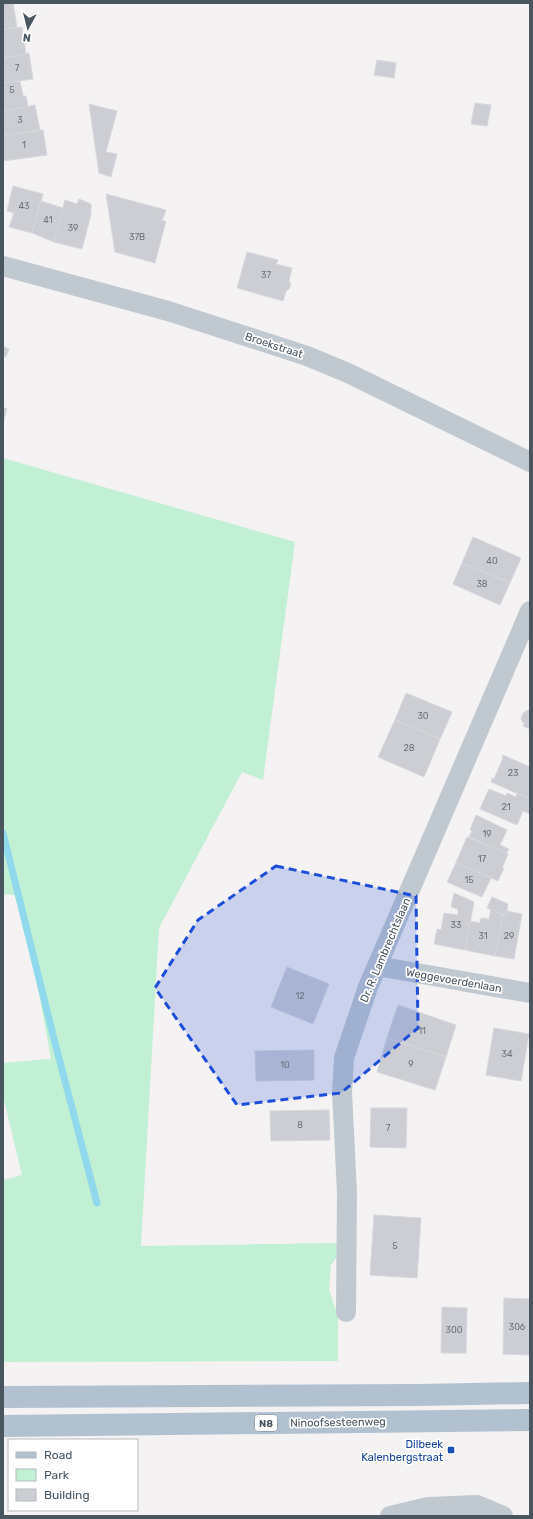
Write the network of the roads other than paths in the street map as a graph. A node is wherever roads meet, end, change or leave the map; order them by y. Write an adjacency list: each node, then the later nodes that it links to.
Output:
1 (3, 266): 2 (street, Broekstraat)
2 (530, 462)
3 (530, 611): 4 (street, Dr. R. Lambrechtslaan)
4 (377, 966): 5 (street, Weggevoerdenlaan); 6 (street, Dr. R. Lambrechtslaan)
5 (530, 993)
6 (346, 1312)
7 (530, 1393): 8 (main road)
8 (3, 1397)
9 (530, 1420): 10 (main road, Ninoofsesteenweg / N8)
10 (3, 1426)
11 (390, 1516): 12 (street)
12 (503, 1516)

